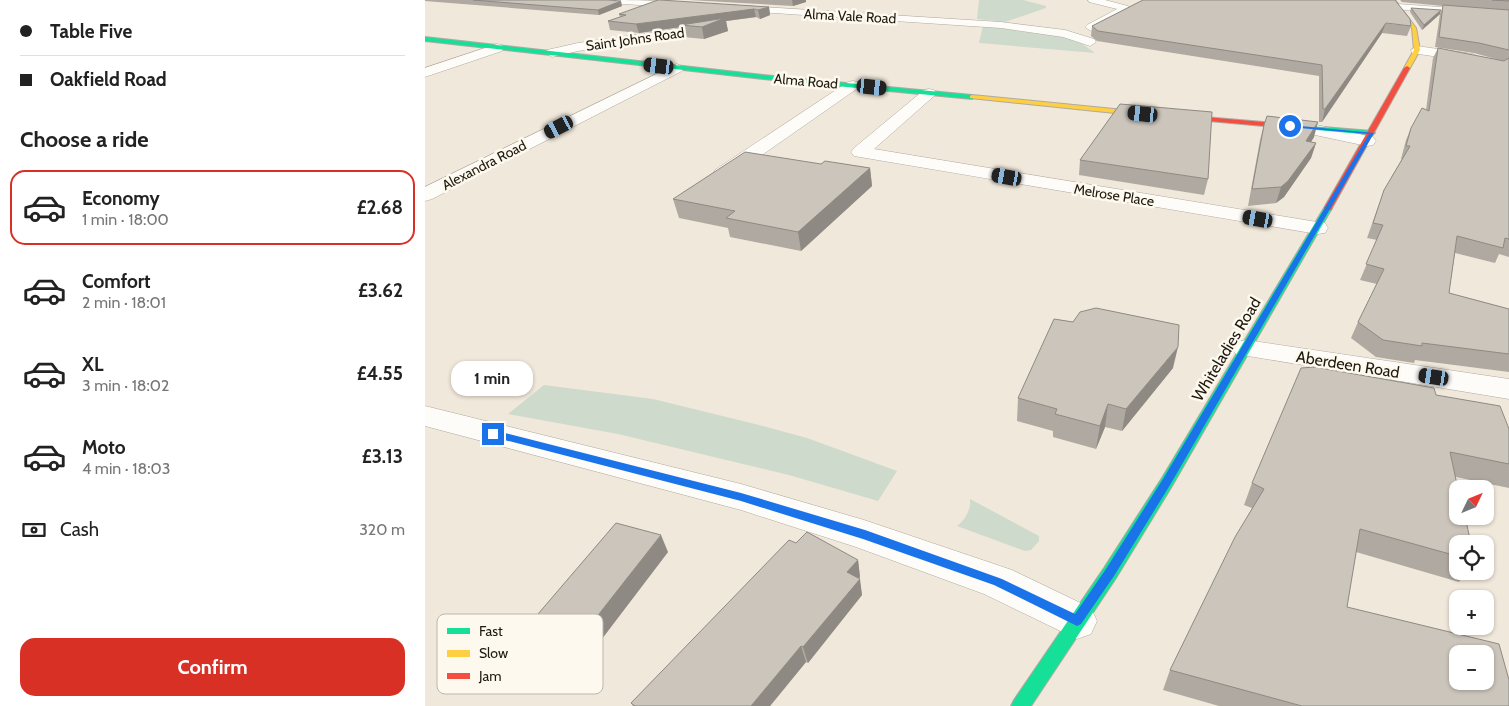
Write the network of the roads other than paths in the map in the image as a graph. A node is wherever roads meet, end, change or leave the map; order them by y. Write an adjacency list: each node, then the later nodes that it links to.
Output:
1 (610, 0): 5 (street)
2 (1093, 0): 12 (street)
3 (852, 3): 8 (street)
4 (1395, 4): 9 (street); 16 (main road)
5 (699, 6)
6 (719, 7): 7 (street, Alma Vale Road)
7 (807, 13): 8 (street, Alma Vale Road); 10 (street)
8 (820, 14): 12 (street, Alma Vale Road)
9 (1509, 15)
10 (751, 22)
11 (732, 25): 17 (street, Saint Johns Road)
12 (1065, 34): 14 (street, Alma Vale Road)
13 (425, 39): 15 (main road, Alma Road)
14 (1090, 42)
15 (491, 47): 17 (main road, Alma Road); 18 (street); 21 (street)
16 (1417, 50): 19 (street); 25 (main road, Whiteladies Road)
17 (552, 53): 20 (main road, Alma Road)
18 (434, 54)
19 (1488, 62)
20 (677, 68): 22 (main road, Alma Road); 27 (street, Alexandra Road)
21 (425, 73)
22 (853, 86): 23 (main road, Alma Road); 26 (street)
23 (929, 93): 24 (main road, Alma Road); 28 (street, Melrose Place)
24 (1307, 128): 25 (street, Alma Road)
25 (1370, 137): 28 (main road, Whiteladies Road)
26 (707, 184)
27 (425, 195)
28 (1317, 228): 29 (main road, Whiteladies Road)
29 (1246, 348): 30 (street, Aberdeen Road); 32 (main road, Whiteladies Road)
30 (1509, 388)
31 (425, 416): 32 (street)
32 (1077, 620): 33 (main road, Whiteladies Road)
33 (1025, 705)

